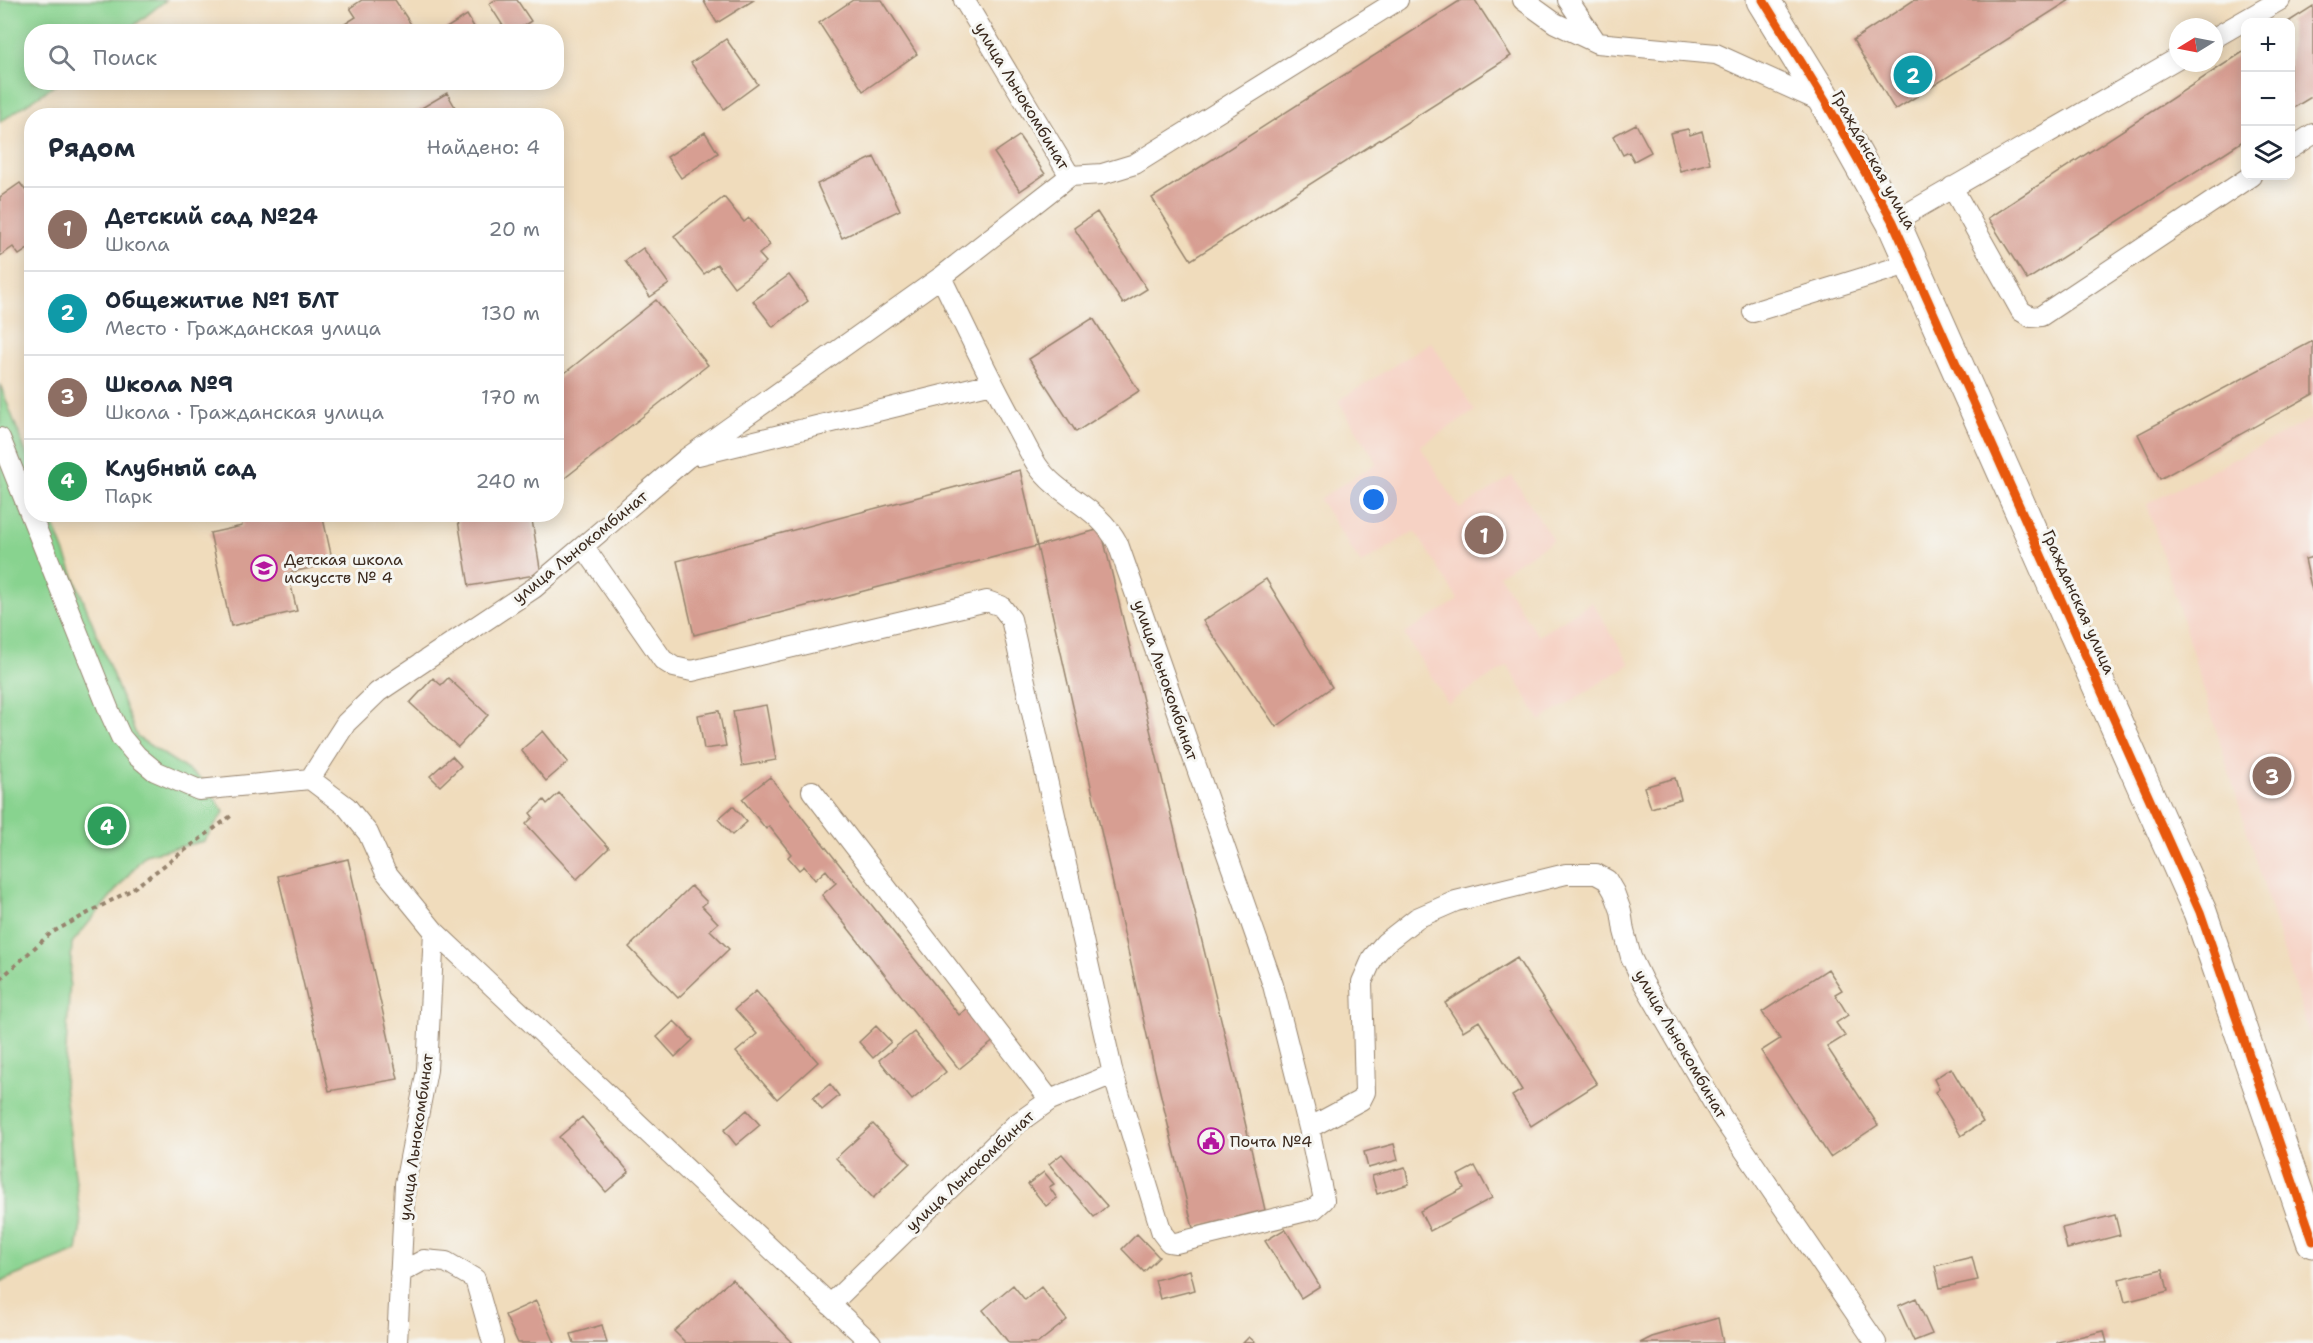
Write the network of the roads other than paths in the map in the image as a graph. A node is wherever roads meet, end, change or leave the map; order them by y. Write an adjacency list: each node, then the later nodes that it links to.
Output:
1 (963, 0): 13 (lane, улица Льнокомбинат)
2 (1398, 0): 13 (lane)
3 (1523, 0): 8 (lane)
4 (1568, 0): 8 (lane)
5 (1762, 0): 10 (street, Гражданская улица)
6 (2280, 0): 7 (lane)
7 (2223, 33)
8 (1598, 43): 10 (lane)
9 (2169, 63): 15 (lane)
10 (1827, 104): 16 (street, Гражданская улица)
11 (2313, 134): 12 (lane)
12 (2295, 146)
13 (1070, 176): 18 (lane, улица Льнокомбинат)
14 (2245, 180): 15 (lane)
15 (1952, 187): 16 (lane)
16 (1893, 222): 17 (street, Гражданская улица)
17 (1911, 263): 19 (lane); 32 (street, Гражданская улица)
18 (941, 277): 20 (lane, улица Льнокомбинат); 22 (lane, улица Льнокомбинат)
19 (1753, 312)
20 (993, 383): 22 (lane); 31 (lane, улица Льнокомбинат)
21 (0, 438): 23 (lane)
22 (687, 458): 25 (lane, улица Льнокомбинат)
23 (24, 498)
24 (34, 522): 26 (lane)
25 (584, 547): 26 (lane, улица Льнокомбинат); 29 (lane)
26 (310, 779): 28 (lane)
27 (812, 791): 30 (lane)
28 (434, 931): 33 (lane, улица Льнокомбинат); 34 (lane)
29 (1113, 1074): 30 (lane, улица Льнокомбинат); 31 (lane, улица Льнокомбинат)
30 (1050, 1100): 34 (lane, улица Льнокомбинат)
31 (1310, 1128): 38 (lane, улица Льнокомбинат)
32 (2313, 1242)
33 (400, 1273): 35 (lane, улица Льнокомбинат); 36 (lane)
34 (830, 1305): 37 (lane)
35 (397, 1343)
36 (493, 1343)
37 (871, 1343)
38 (1876, 1343)

